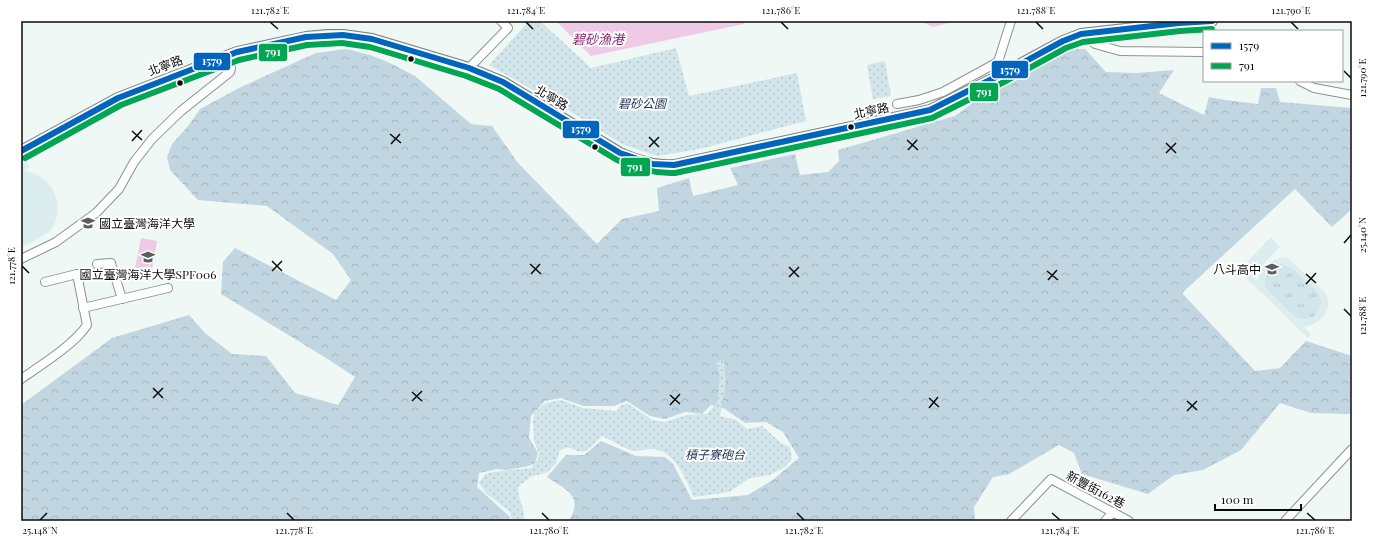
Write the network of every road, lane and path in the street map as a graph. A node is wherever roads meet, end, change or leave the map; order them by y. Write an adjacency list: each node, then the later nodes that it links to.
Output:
1 (501, 21): 8 (street)
2 (1011, 21): 11 (street)
3 (1212, 21): 4 (main road, 北寧路)
4 (1175, 22): 5 (main road, 北寧路)
5 (1081, 34): 6 (street); 8 (main road, 北寧路)
6 (1203, 52)
7 (224, 56): 8 (main road, 北寧路); 12 (main road, 北寧路); 13 (street)
8 (469, 68)
9 (1302, 82): 10 (street)
10 (1352, 95)
11 (897, 104)
12 (21, 151)
13 (21, 259)
14 (97, 264): 17 (street)
15 (45, 282): 18 (street)
16 (168, 288): 17 (street)
17 (122, 298): 18 (street)
18 (83, 308): 19 (street)
19 (21, 379)
20 (1352, 450): 25 (street)
21 (1113, 512): 22 (street, 新豐街162巷); 23 (street); 24 (street, 新豐街162巷)
22 (1011, 521)
23 (1105, 521)
24 (1129, 521)
25 (1285, 521)

